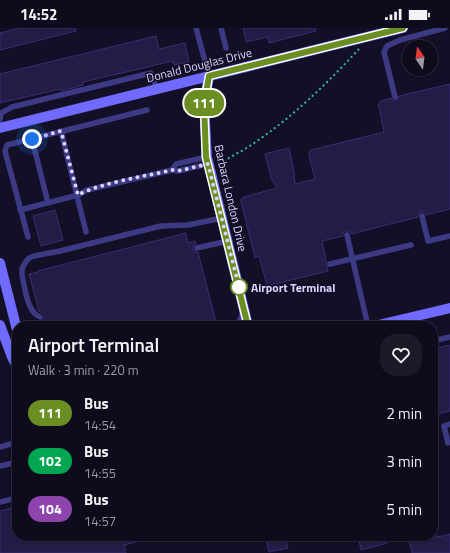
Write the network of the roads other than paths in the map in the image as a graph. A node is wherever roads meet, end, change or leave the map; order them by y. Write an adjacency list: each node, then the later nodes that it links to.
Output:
1 (196, 28): 6 (lane, Barbara London Drive)
2 (221, 28): 5 (lane)
3 (402, 28): 6 (street, Donald Douglas Drive)
4 (445, 28): 8 (lane)
5 (226, 48)
6 (209, 76): 7 (street, Donald Douglas Drive); 14 (street, Barbara London Drive)
7 (157, 89): 10 (lane); 11 (street, Donald Douglas Drive)
8 (395, 97)
9 (147, 110): 12 (lane)
10 (0, 120)
11 (0, 128)
12 (61, 131): 13 (lane); 15 (lane)
13 (32, 139): 16 (lane); 17 (lane)
14 (210, 161): 15 (lane); 19 (street, Barbara London Drive)
15 (78, 195): 16 (lane); 20 (lane)
16 (48, 202): 17 (lane)
17 (20, 210): 23 (lane)
18 (422, 216): 22 (lane)
19 (222, 218): 24 (street, Barbara London Drive); 32 (lane)
20 (86, 232)
21 (347, 235): 27 (lane)
22 (450, 236)
23 (28, 237)
24 (228, 241): 26 (lane); 30 (street, Barbara London Drive)
25 (411, 245): 27 (lane)
26 (197, 248)
27 (353, 259): 29 (lane); 36 (lane)
28 (0, 262): 33 (street)
29 (330, 264)
30 (244, 308): 34 (lane); 35 (street, Barbara London Drive)
31 (450, 308): 37 (street)
32 (40, 317)
33 (15, 321)
34 (239, 321)
35 (247, 321)
36 (367, 321)
37 (409, 321)
38 (0, 325): 41 (street)
39 (450, 337): 40 (lane)
40 (438, 340)
41 (12, 357)
42 (450, 424): 43 (lane)
43 (450, 442)
44 (12, 443): 45 (lane)
45 (0, 447)
46 (12, 463): 47 (lane)
47 (0, 466)
48 (12, 499): 49 (lane)
49 (0, 502)

